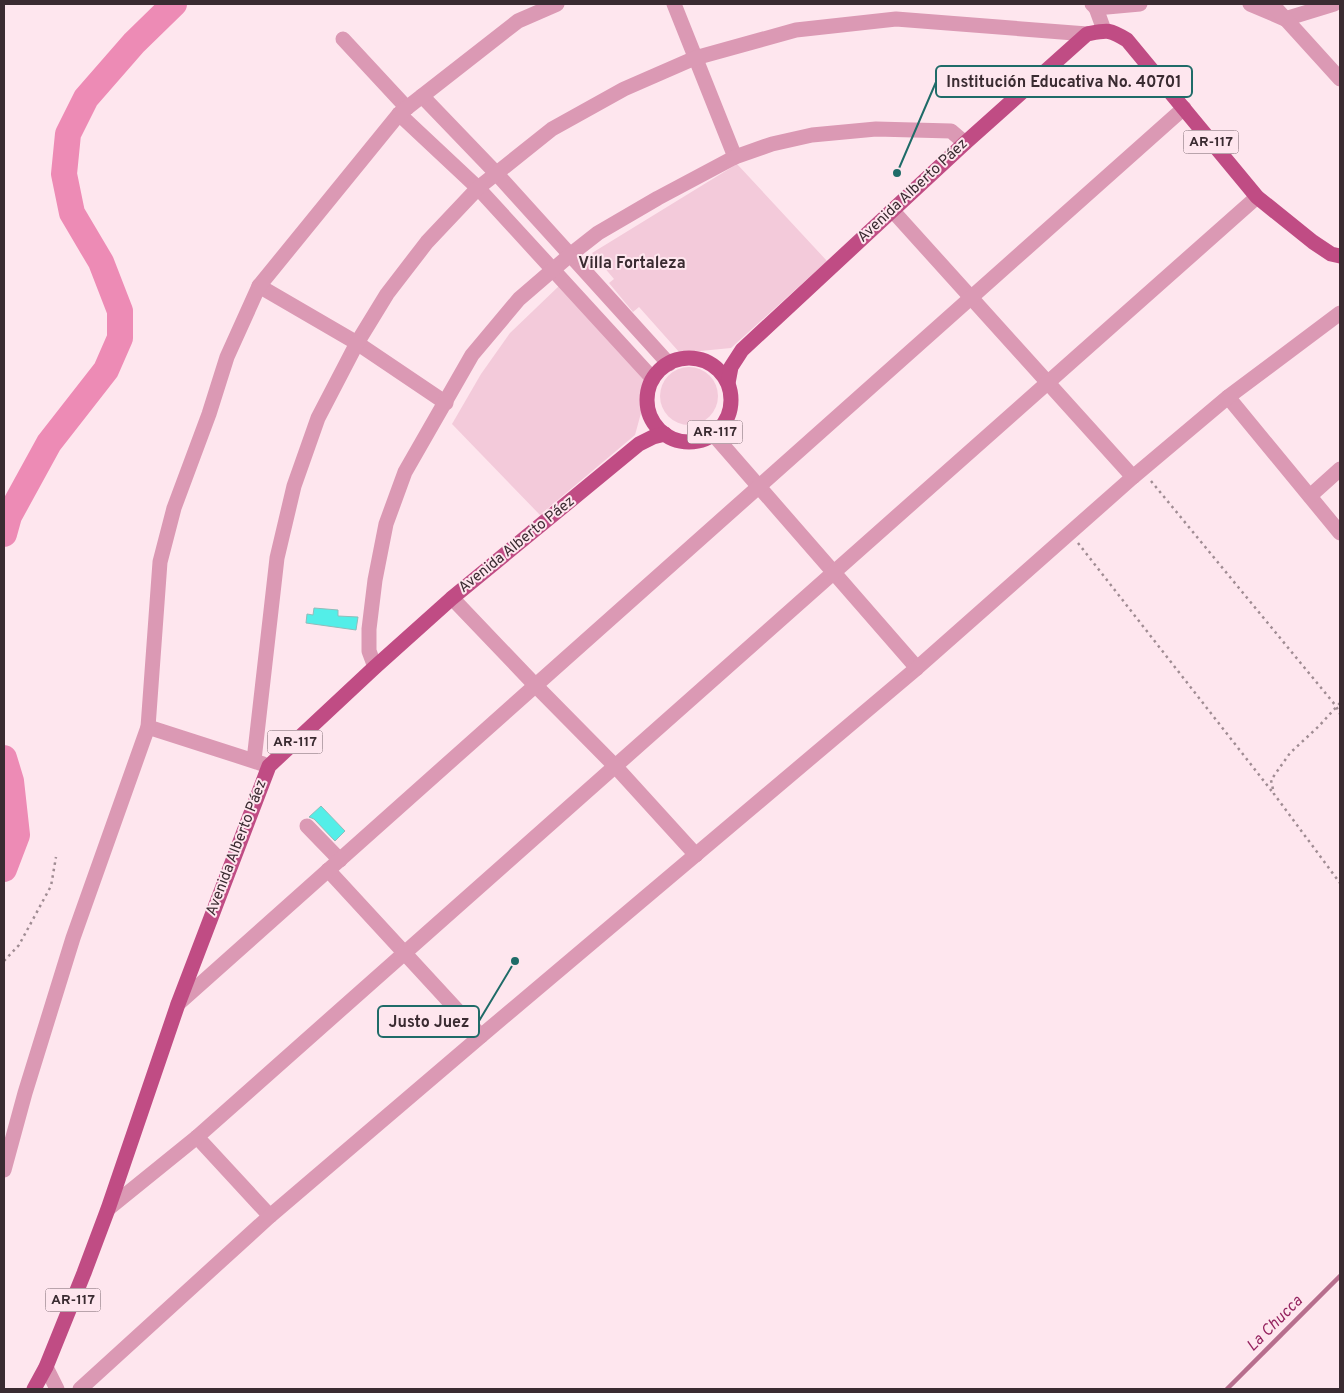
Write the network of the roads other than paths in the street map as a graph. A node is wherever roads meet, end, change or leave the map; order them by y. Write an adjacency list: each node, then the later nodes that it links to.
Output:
1 (558, 4): 14 (street)
2 (674, 4): 12 (street)
3 (1140, 4): 7 (street)
4 (1250, 4): 8 (street)
5 (1272, 4): 8 (street)
6 (1334, 4): 8 (street)
7 (1094, 6): 9 (street)
8 (1285, 19): 13 (street)
9 (1104, 30): 10 (main road, AR-117); 15 (main road, AR-117)
10 (1087, 34): 12 (street); 17 (main road, Avenida Alberto Páez / AR-117)
11 (343, 38): 16 (street)
12 (695, 58): 18 (street); 19 (street)
13 (1340, 79)
14 (422, 96): 16 (street); 19 (street)
15 (1184, 108): 21 (main road, AR-117); 27 (street)
16 (403, 111): 20 (street); 26 (street)
17 (965, 143): 18 (street); 22 (main road, Avenida Alberto Páez / AR-117)
18 (735, 157): 23 (street)
19 (496, 173): 20 (street); 23 (street)
20 (478, 188): 25 (street); 29 (street)
21 (1257, 197): 24 (main road, AR-117); 35 (street)
22 (892, 210): 27 (street); 30 (main road, Avenida Alberto Páez / AR-117)
23 (570, 255): 25 (street); 32 (street)
24 (1340, 256)
25 (554, 270): 33 (street); 37 (street)
26 (259, 286): 29 (street); 52 (street)
27 (970, 296): 35 (street); 44 (street)
28 (1340, 313): 36 (street)
29 (356, 343): 37 (street); 53 (street)
30 (742, 350): 31 (main road, Avenida Alberto Páez / AR-117); 34 (main road, Avenida Alberto Páez / AR-117)
31 (706, 362): 32 (main road, AR-117); 34 (main road)
32 (669, 364): 33 (main road, AR-117)
33 (653, 379): 38 (main road)
34 (728, 383): 40 (main road, AR-117)
35 (1047, 383): 43 (street); 47 (street)
36 (1228, 397): 43 (street); 45 (street)
37 (446, 403): 49 (street)
38 (652, 419): 39 (main road); 41 (main road, Avenida Alberto Páez / AR-117)
39 (664, 434): 40 (main road, AR-117); 41 (main road, Avenida Alberto Páez / AR-117)
40 (713, 434): 44 (street)
41 (639, 444): 48 (main road, Avenida Alberto Páez / AR-117)
42 (1340, 469): 45 (street)
43 (1138, 474): 50 (street)
44 (757, 486): 47 (street); 51 (street)
45 (1310, 496): 46 (street)
46 (1340, 533)
47 (833, 573): 50 (street); 55 (street)
48 (452, 598): 49 (main road, Avenida Alberto Páez / AR-117); 51 (street)
49 (375, 667): 54 (main road, Avenida Alberto Páez / AR-117)
50 (917, 668): 57 (street)
51 (536, 686): 55 (street); 58 (street)
52 (148, 727): 53 (street); 63 (street)
53 (254, 760): 54 (street)
54 (269, 766): 60 (main road, Avenida Alberto Páez / AR-117)
55 (615, 766): 57 (street); 59 (street)
56 (307, 826): 58 (street)
57 (696, 855): 61 (street)
58 (334, 865): 59 (street); 60 (street)
59 (404, 954): 61 (street); 62 (street)
60 (178, 1004): 64 (main road, Avenida Alberto Páez / AR-117)
61 (481, 1036): 65 (street)
62 (197, 1137): 64 (street); 65 (street)
63 (4, 1170)
64 (108, 1209): 66 (main road, Avenida Alberto Páez / AR-117)
65 (270, 1216): 69 (street)
66 (46, 1367): 67 (main road, Avenida Alberto Páez / AR-117); 68 (street)
67 (34, 1389)
68 (57, 1389)
69 (80, 1389)

